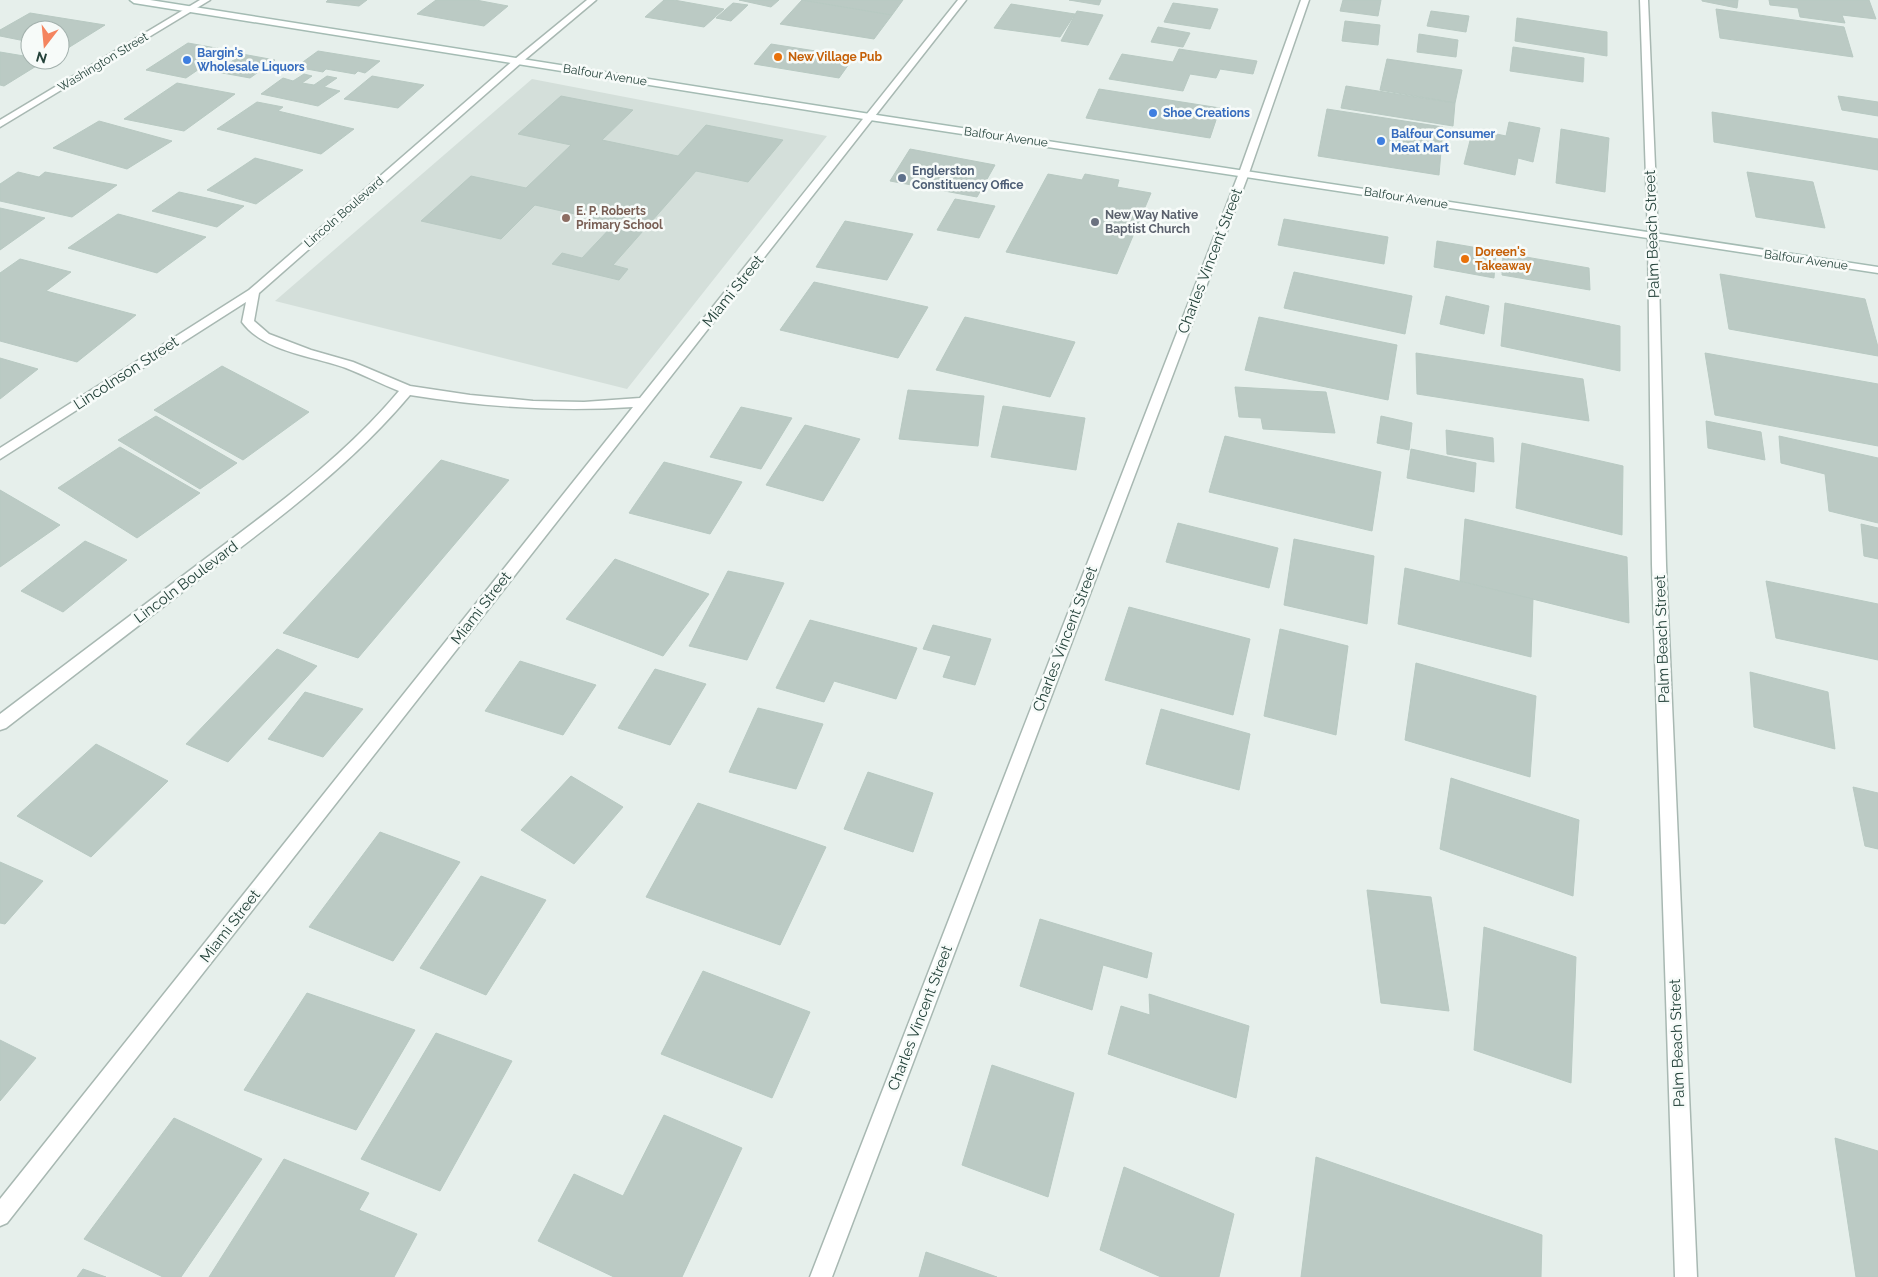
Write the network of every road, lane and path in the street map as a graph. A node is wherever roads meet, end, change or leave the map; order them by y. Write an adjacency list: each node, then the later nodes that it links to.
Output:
1 (134, 0): 7 (street, Balfour Avenue)
2 (206, 0): 7 (street, Washington Street)
3 (592, 0): 8 (street, Lincoln Boulevard)
4 (962, 0): 9 (street, Miami Street)
5 (1305, 0): 11 (street, Charles Vincent Street)
6 (1644, 0): 12 (street, Palm Beach Street)
7 (191, 9): 8 (street, Balfour Avenue); 10 (street, Washington Street)
8 (518, 61): 9 (street, Balfour Avenue); 14 (street, Lincoln Boulevard)
9 (870, 117): 11 (street, Balfour Avenue); 16 (street, Miami Street)
10 (0, 124)
11 (1244, 173): 12 (street, Balfour Avenue); 20 (street, Charles Vincent Street)
12 (1653, 237): 13 (street, Balfour Avenue); 21 (street, Palm Beach Street)
13 (1878, 270)
14 (252, 292): 15 (street); 17 (street, Lincolnson Street)
15 (407, 390): 16 (street); 18 (street, Lincoln Boulevard)
16 (644, 402): 19 (street, Miami Street)
17 (0, 454)
18 (0, 723)
19 (0, 1216)
20 (821, 1277)
21 (1686, 1277)

